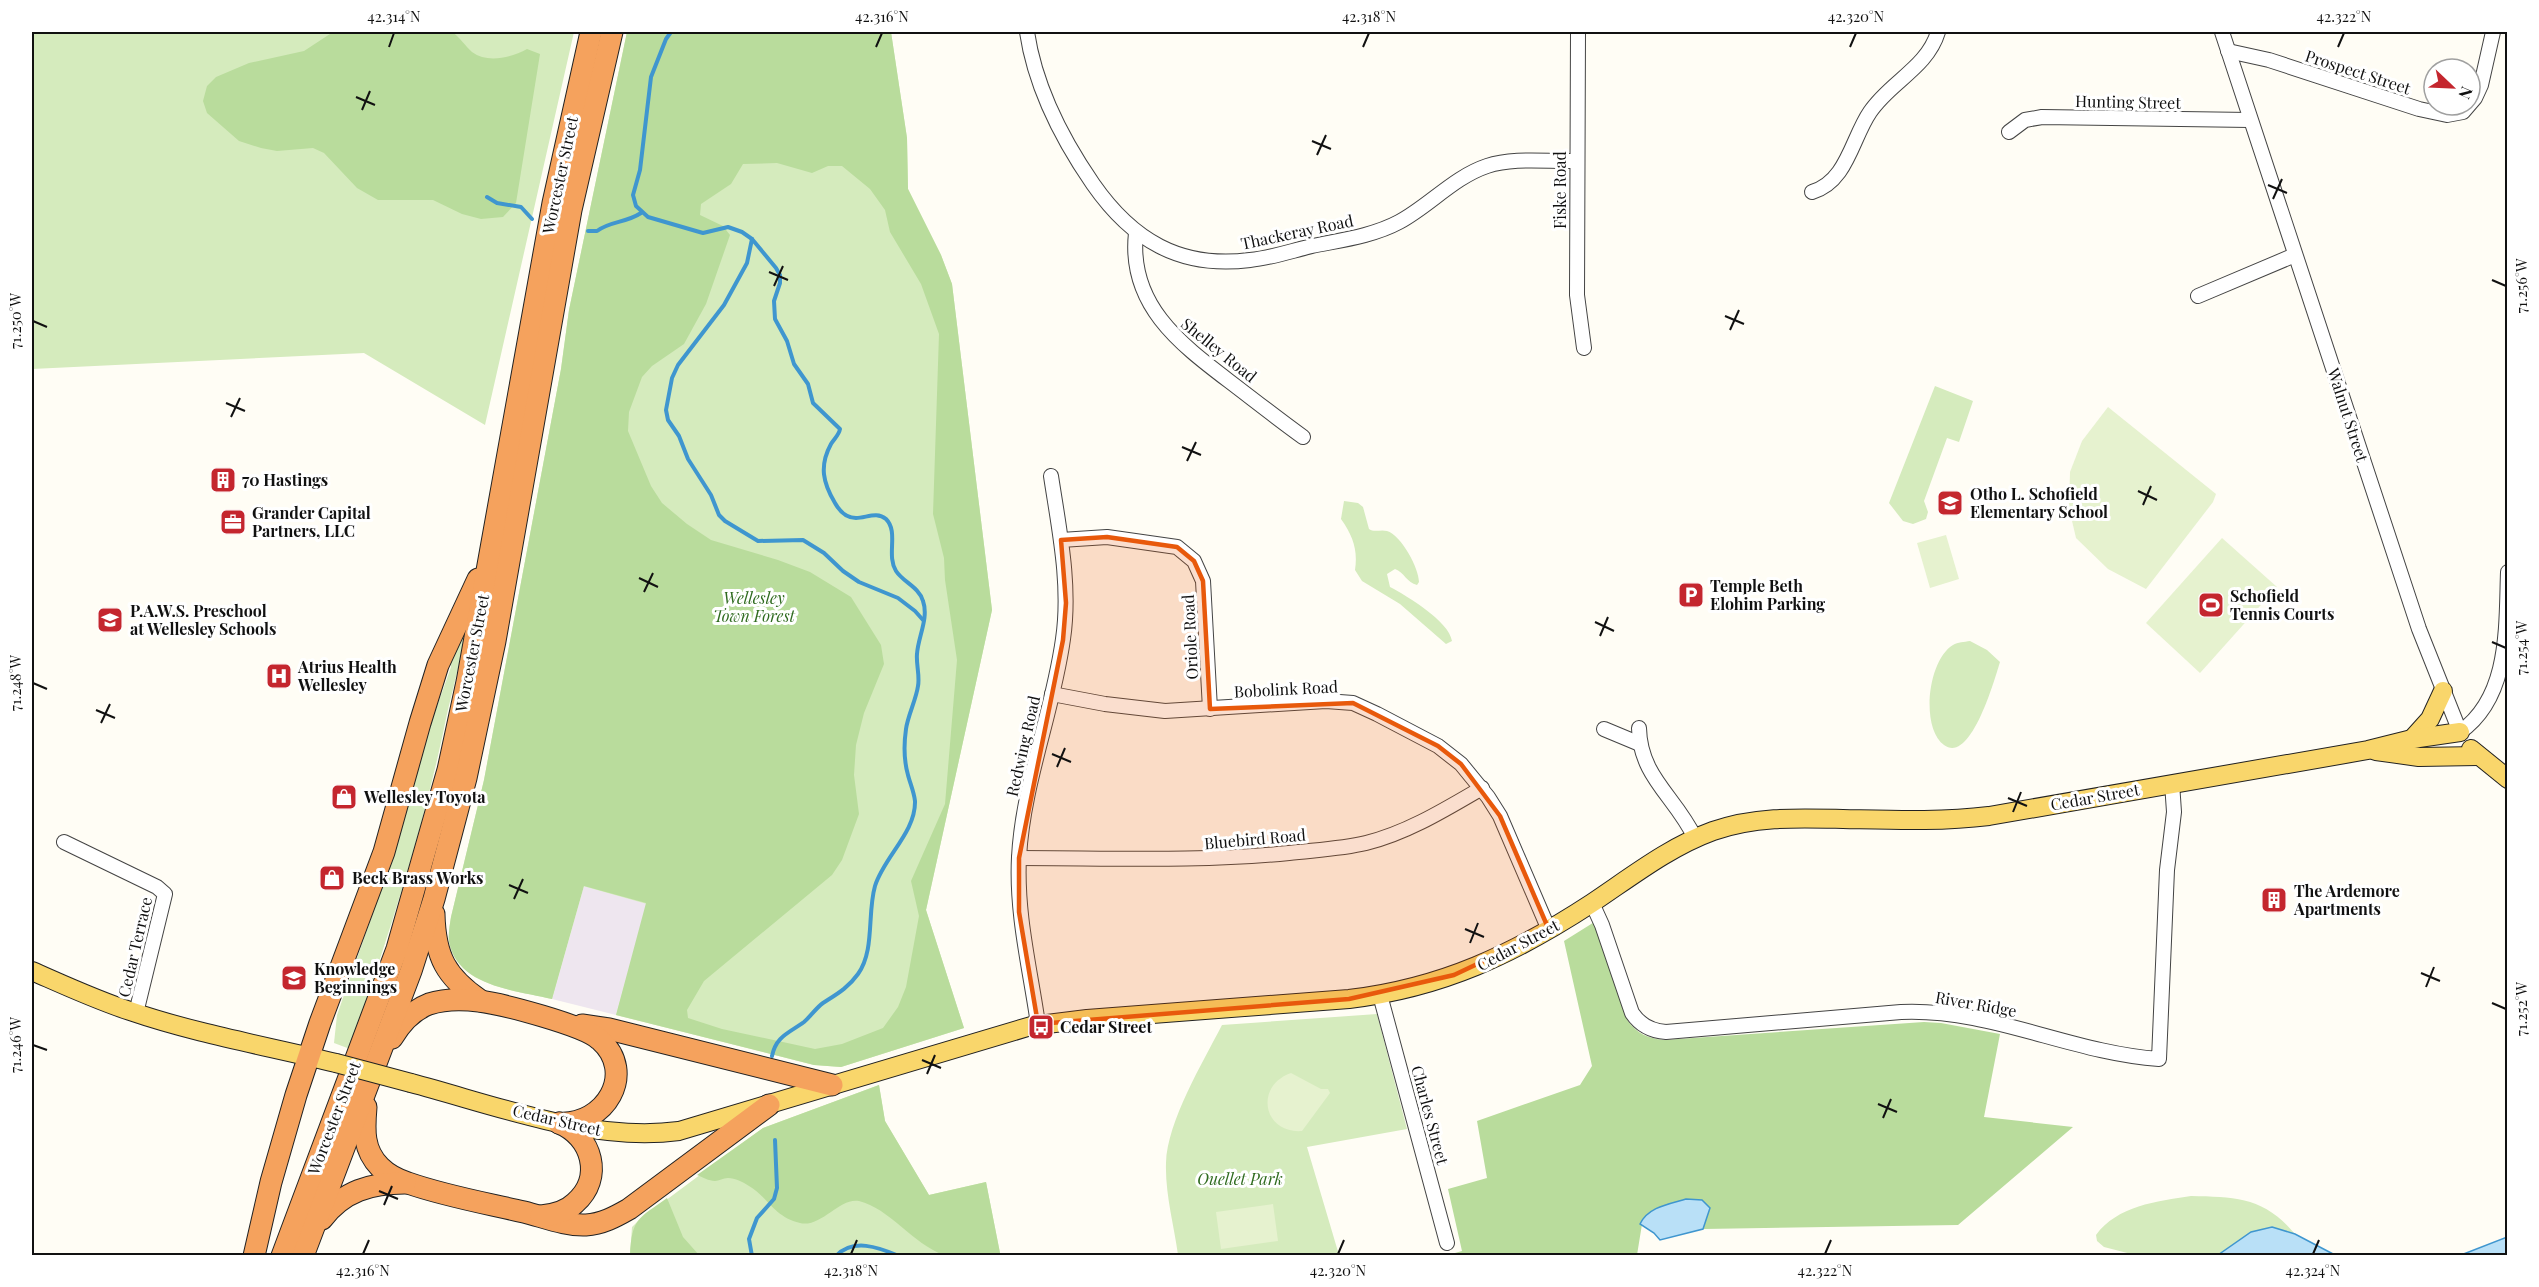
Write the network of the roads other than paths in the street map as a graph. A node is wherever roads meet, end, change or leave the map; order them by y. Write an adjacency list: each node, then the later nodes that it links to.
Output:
1 (591, 32): 20 (highway, Worcester Street)
2 (612, 32): 38 (highway, Worcester Street)
3 (1027, 32): 13 (street, Thackeray Road)
4 (1578, 32): 11 (street, Fiske Road)
5 (1938, 32): 12 (street)
6 (2222, 32): 8 (street, Walnut Street)
7 (2493, 32): 8 (street, Prospect Street)
8 (2228, 51): 9 (street, Walnut Street)
9 (2250, 120): 10 (street, Hunting Street); 14 (street, Walnut Street)
10 (2009, 132)
11 (1577, 161): 13 (street, Thackeray Road); 16 (street, Fiske Road)
12 (1812, 192)
13 (1136, 233): 17 (street, Shelley Road)
14 (2295, 255): 15 (street); 22 (street, Walnut Street)
15 (2198, 296)
16 (1584, 348)
17 (1303, 437)
18 (1052, 476): 19 (street, Redwing Road)
19 (1061, 540): 23 (street, Redwing Road); 24 (street, Oriole Road)
20 (492, 544): 47 (highway); 58 (highway, Worcester Street)
21 (2508, 572): 27 (street)
22 (2442, 691): 27 (street, Walnut Street); 28 (main road)
23 (1052, 694): 24 (street, Bobolink Road); 37 (street, Redwing Road)
24 (1210, 709): 34 (street, Bobolink Road)
25 (1640, 728): 29 (street)
26 (1604, 729): 29 (street)
27 (2460, 732): 28 (main road, Cedar Street); 30 (main road, Cedar Street); 31 (main road, Walnut Street)
28 (2412, 739): 30 (main road, Cedar Street)
29 (1640, 744): 35 (street)
30 (2368, 750): 31 (main road); 33 (main road, Cedar Street)
31 (2478, 756): 32 (main road, Walnut Street)
32 (2508, 779)
33 (2172, 783): 35 (main road, Cedar Street); 39 (street, River Ridge)
34 (1482, 788): 37 (street, Bluebird Road); 40 (street, Bobolink Road)
35 (1695, 838): 39 (main road, Cedar Street)
36 (64, 842): 44 (street, Cedar Terrace)
37 (1019, 858): 45 (street, Redwing Road)
38 (434, 899): 43 (highway); 48 (highway, Worcester Street)
39 (1592, 903): 40 (main road, Cedar Street)
40 (1549, 930): 42 (main road, Cedar Street)
41 (32, 971): 44 (main road, Cedar Street)
42 (1380, 995): 45 (main road, Cedar Street); 55 (street, Charles Street)
43 (480, 1001): 46 (highway); 48 (highway)
44 (136, 1013): 47 (main road, Cedar Street)
45 (1038, 1024): 49 (main road, Cedar Street)
46 (573, 1025): 49 (highway); 52 (highway)
47 (309, 1057): 52 (main road, Cedar Street, bridge); 57 (highway)
48 (377, 1061): 50 (highway, Worcester Street)
49 (832, 1085): 51 (main road, Cedar Street)
50 (367, 1090): 53 (highway); 56 (highway, Worcester Street)
51 (769, 1105): 52 (main road, Cedar Street); 54 (highway)
52 (559, 1123): 54 (highway)
53 (408, 1183): 54 (highway); 56 (highway)
54 (541, 1216)
55 (1447, 1243)
56 (306, 1247)
57 (254, 1256)
58 (282, 1256)

